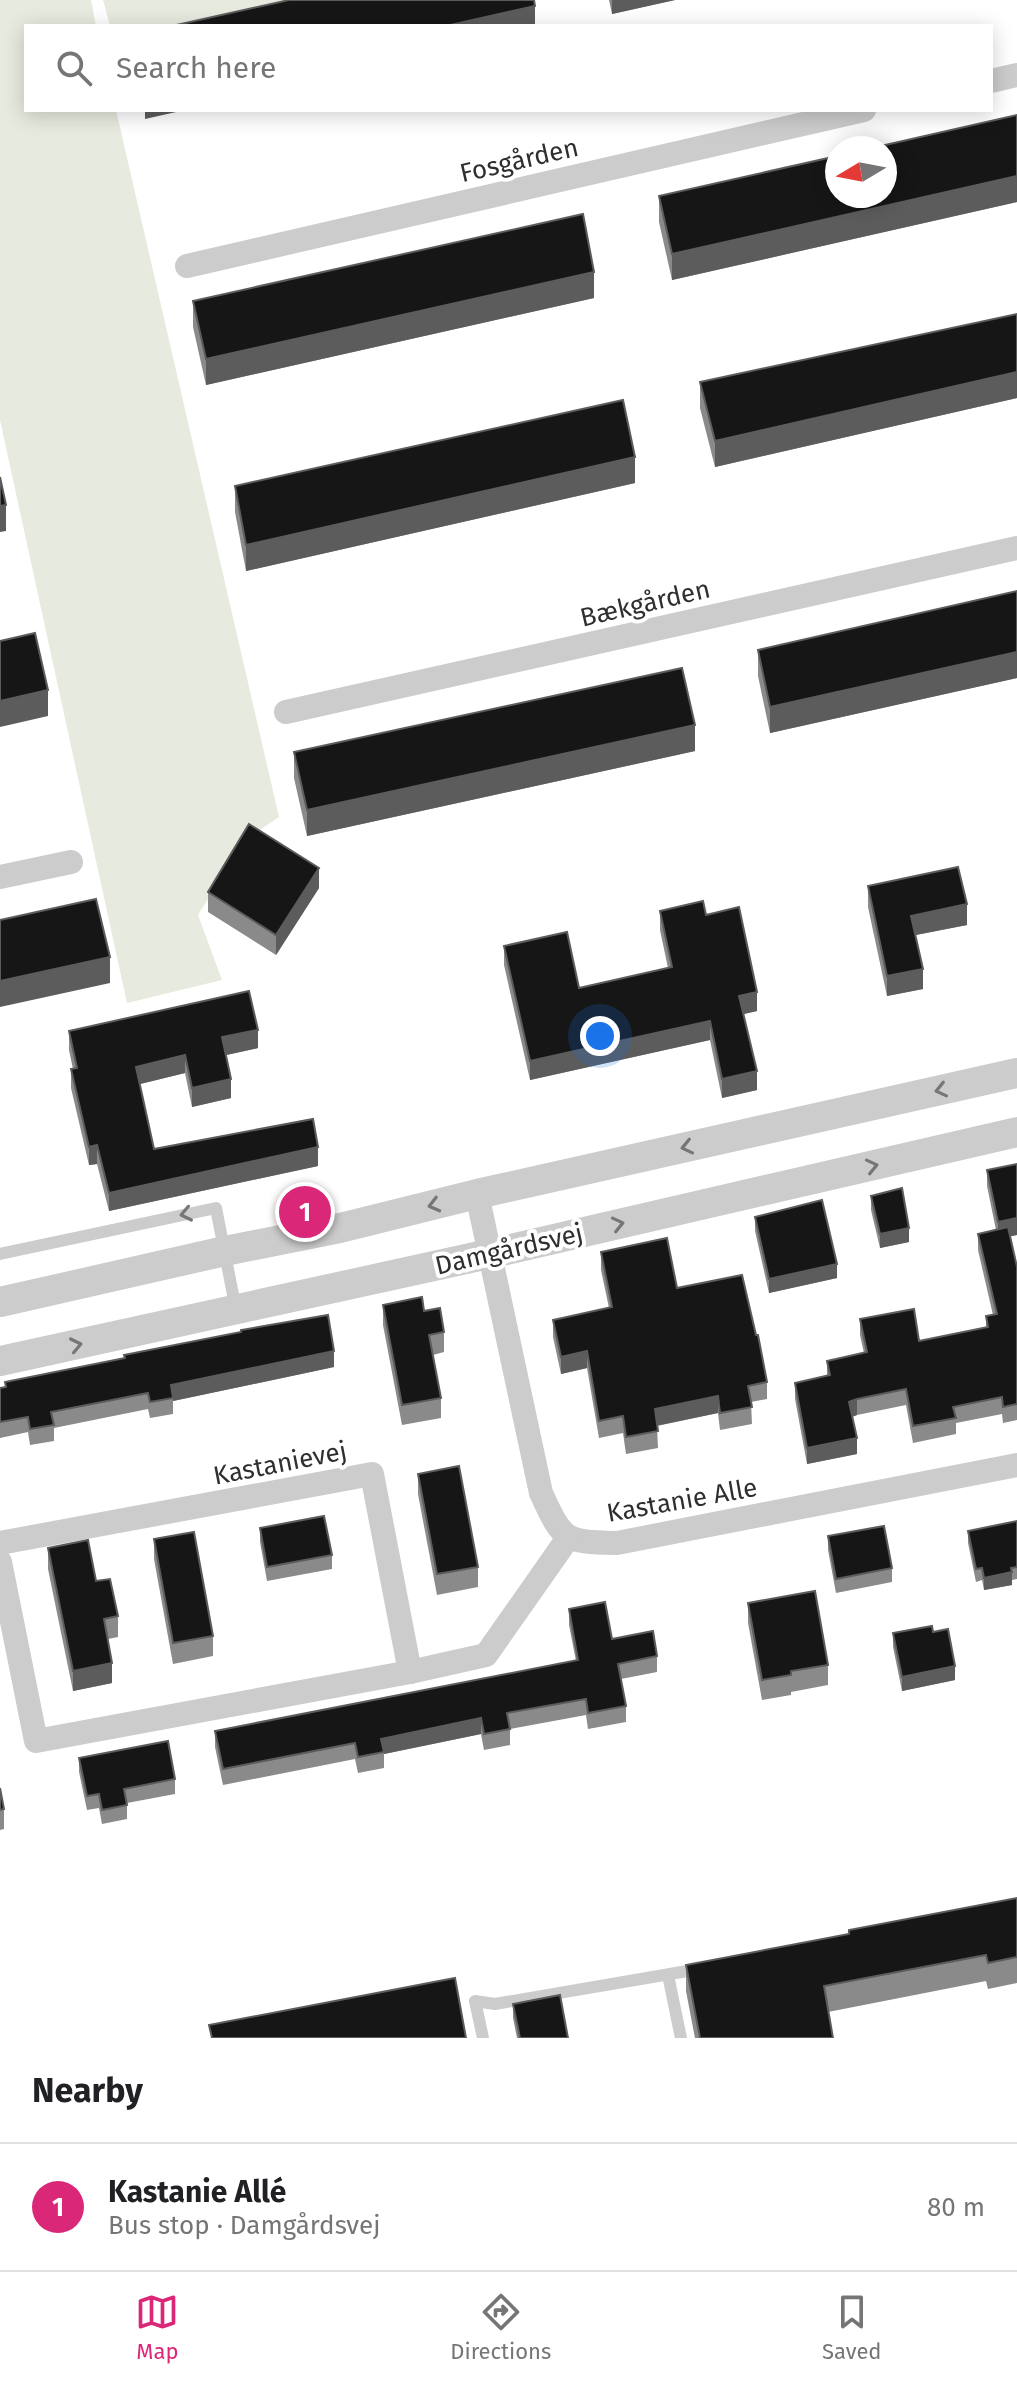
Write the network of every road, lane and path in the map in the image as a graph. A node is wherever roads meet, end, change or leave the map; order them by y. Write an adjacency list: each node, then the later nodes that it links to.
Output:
1 (1017, 75): 2 (street)
2 (993, 81)
3 (855, 112): 4 (street, Fosgården)
4 (187, 266)
5 (1017, 548): 6 (street, Bækgården)
6 (286, 712)
7 (71, 862): 8 (street)
8 (0, 877)
9 (1017, 1073): 11 (street, one-way to 11)
10 (1017, 1132): 14 (street, Damgårdsvej, one-way to 10)
11 (477, 1194): 12 (street, one-way to 12); 14 (street)
12 (225, 1251): 13 (lane, one-way to 13); 15 (street); 16 (lane)
13 (0, 1254)
14 (489, 1254): 16 (street, Damgårdsvej); 19 (street)
15 (0, 1302)
16 (236, 1310): 17 (street, Damgårdsvej, one-way to 16)
17 (0, 1361)
18 (1017, 1465): 19 (street, Kastanie Alle)
19 (568, 1538): 22 (street)
20 (0, 1543): 22 (street, Kastanievej)
21 (0, 1562): 22 (street)
22 (410, 1672)
23 (711, 1966): 24 (lane)
24 (668, 1975): 25 (lane); 26 (lane)
25 (483, 2038)
26 (681, 2038)

